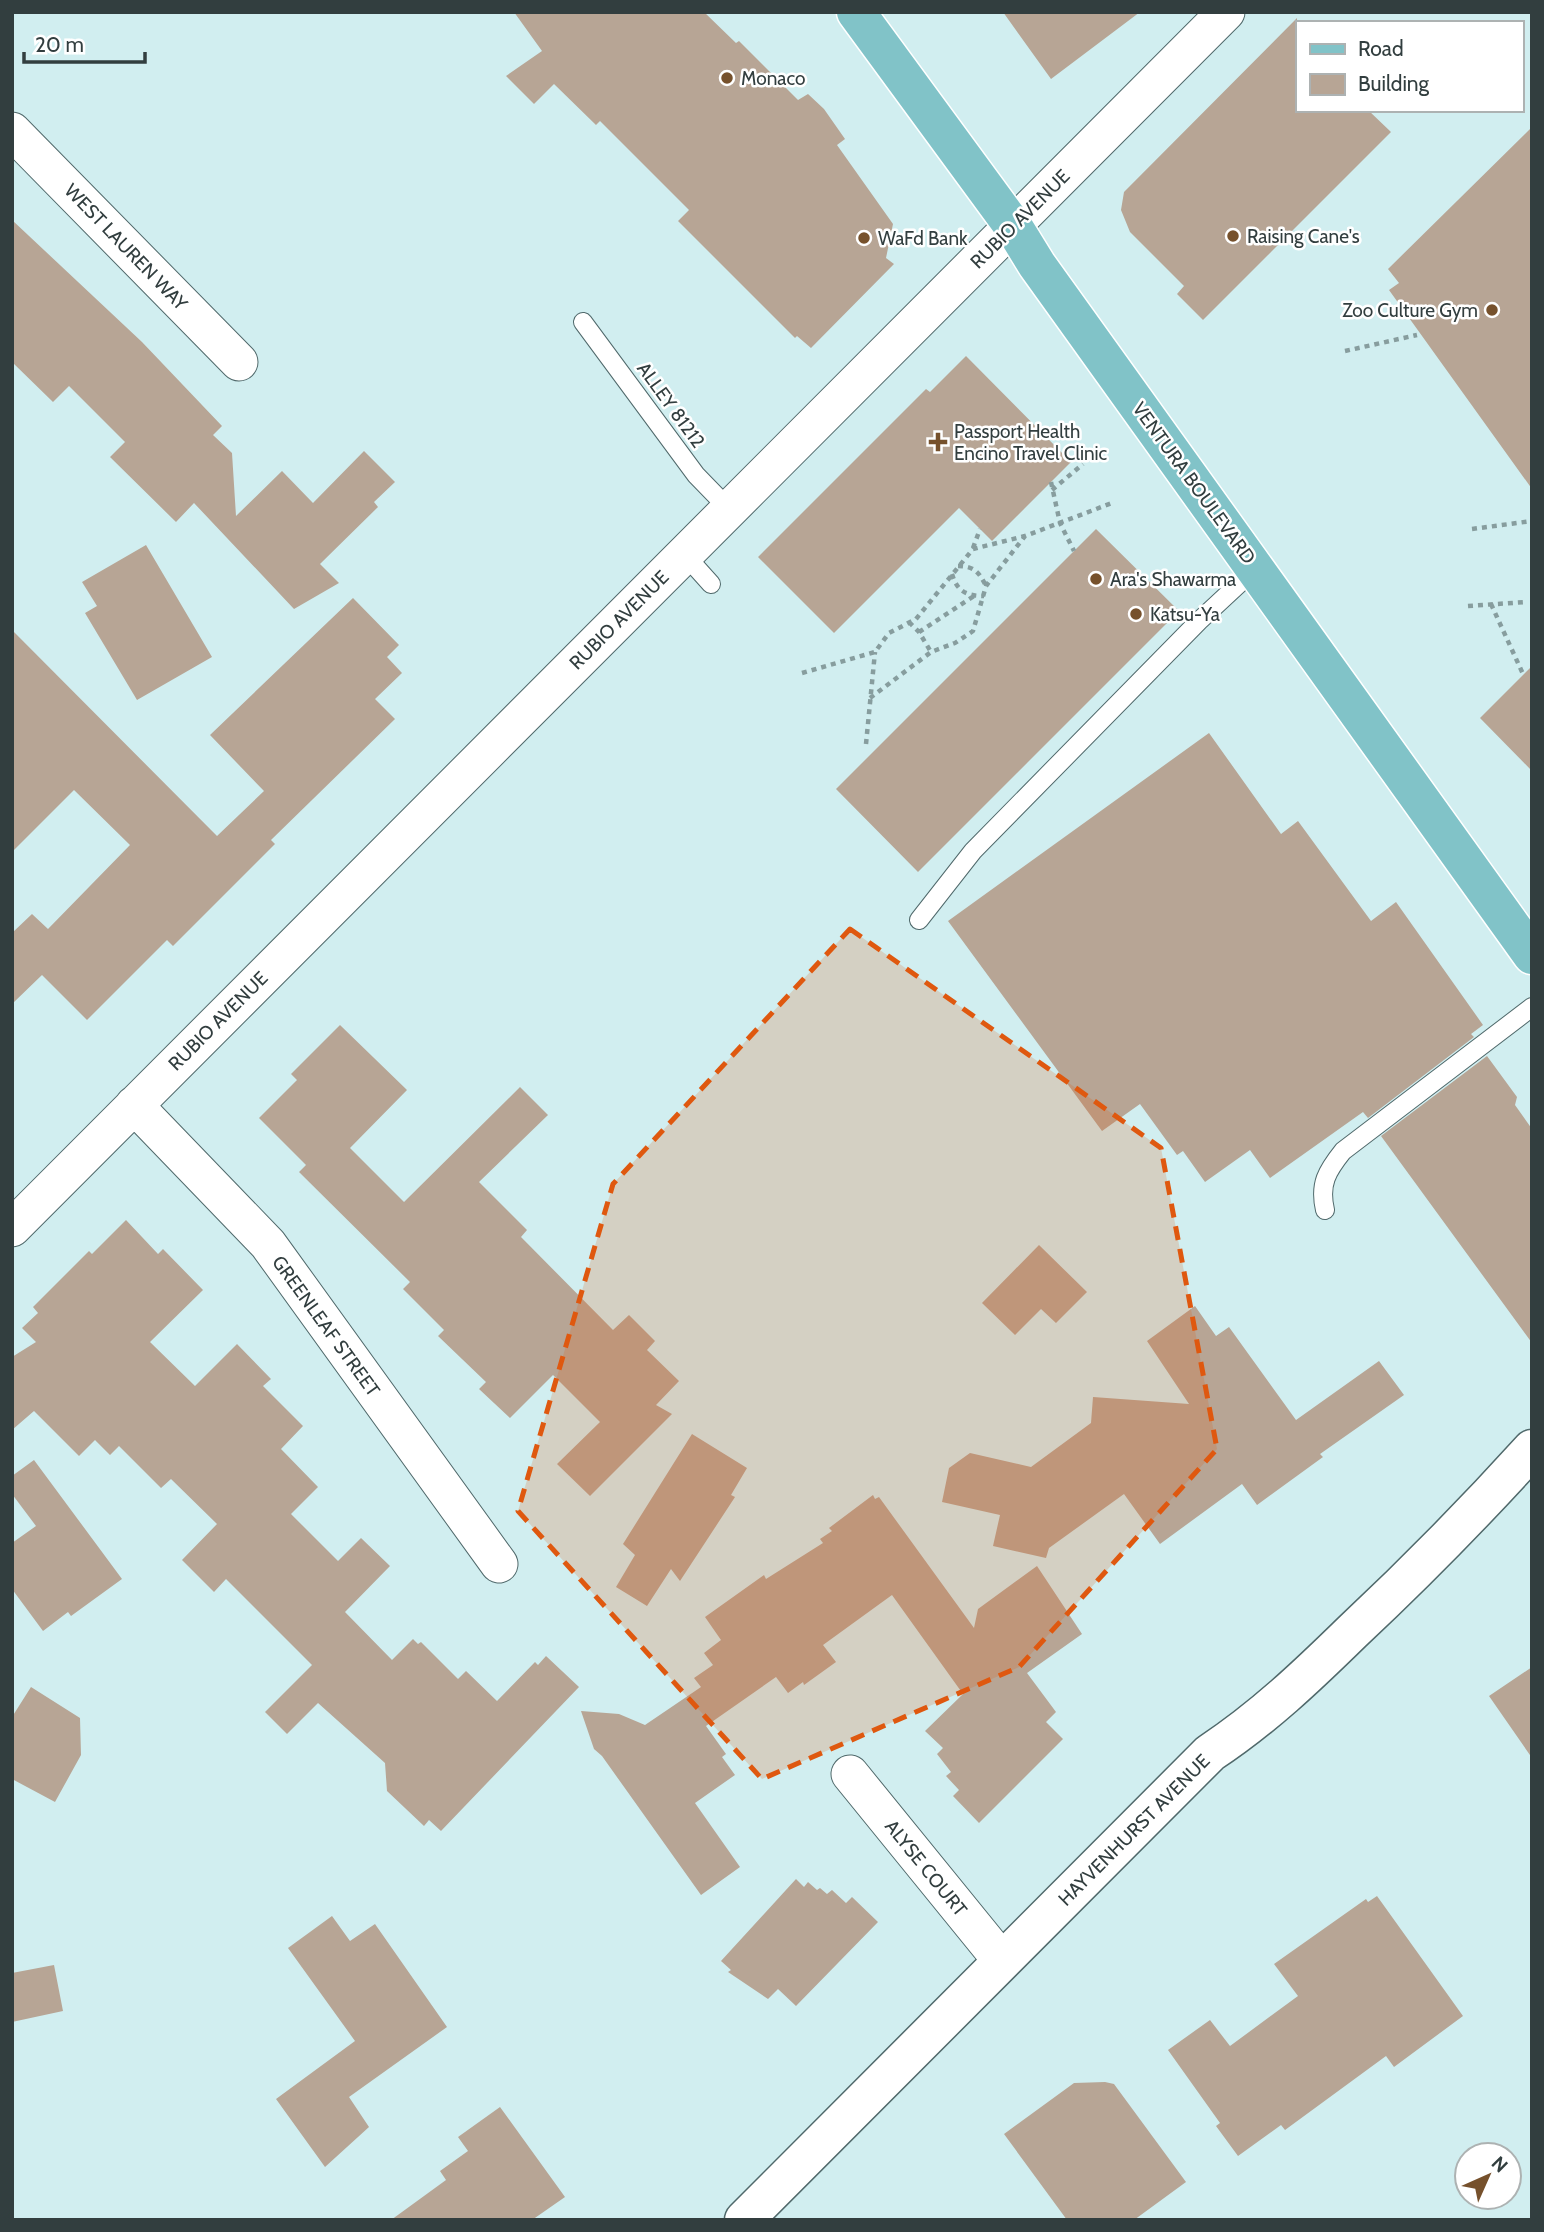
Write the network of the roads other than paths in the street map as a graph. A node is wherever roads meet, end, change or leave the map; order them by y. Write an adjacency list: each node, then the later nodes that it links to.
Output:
1 (856, 12): 4 (main road, VENTURA BOULEVARD)
2 (1226, 12): 4 (street, RUBIO AVENUE)
3 (12, 131): 6 (street, WEST LAUREN WAY)
4 (1013, 226): 7 (street, RUBIO AVENUE); 9 (main road, VENTURA BOULEVARD)
5 (583, 321): 7 (lane, ALLEY 81212)
6 (239, 362)
7 (729, 509): 8 (street, RUBIO AVENUE)
8 (685, 555): 10 (lane); 14 (street, RUBIO AVENUE)
9 (1256, 568): 11 (lane); 12 (main road, VENTURA BOULEVARD)
10 (711, 584)
11 (919, 920)
12 (1532, 955)
13 (1532, 1007): 15 (lane)
14 (134, 1105): 16 (street, RUBIO AVENUE); 18 (street, GREENLEAF STREET)
15 (1325, 1210)
16 (12, 1228)
17 (1532, 1449): 20 (main road, HAYVENHURST AVENUE)
18 (499, 1564)
19 (850, 1774): 20 (street, ALYSE COURT)
20 (1002, 1961): 21 (main road, HAYVENHURST AVENUE)
21 (744, 2220)

